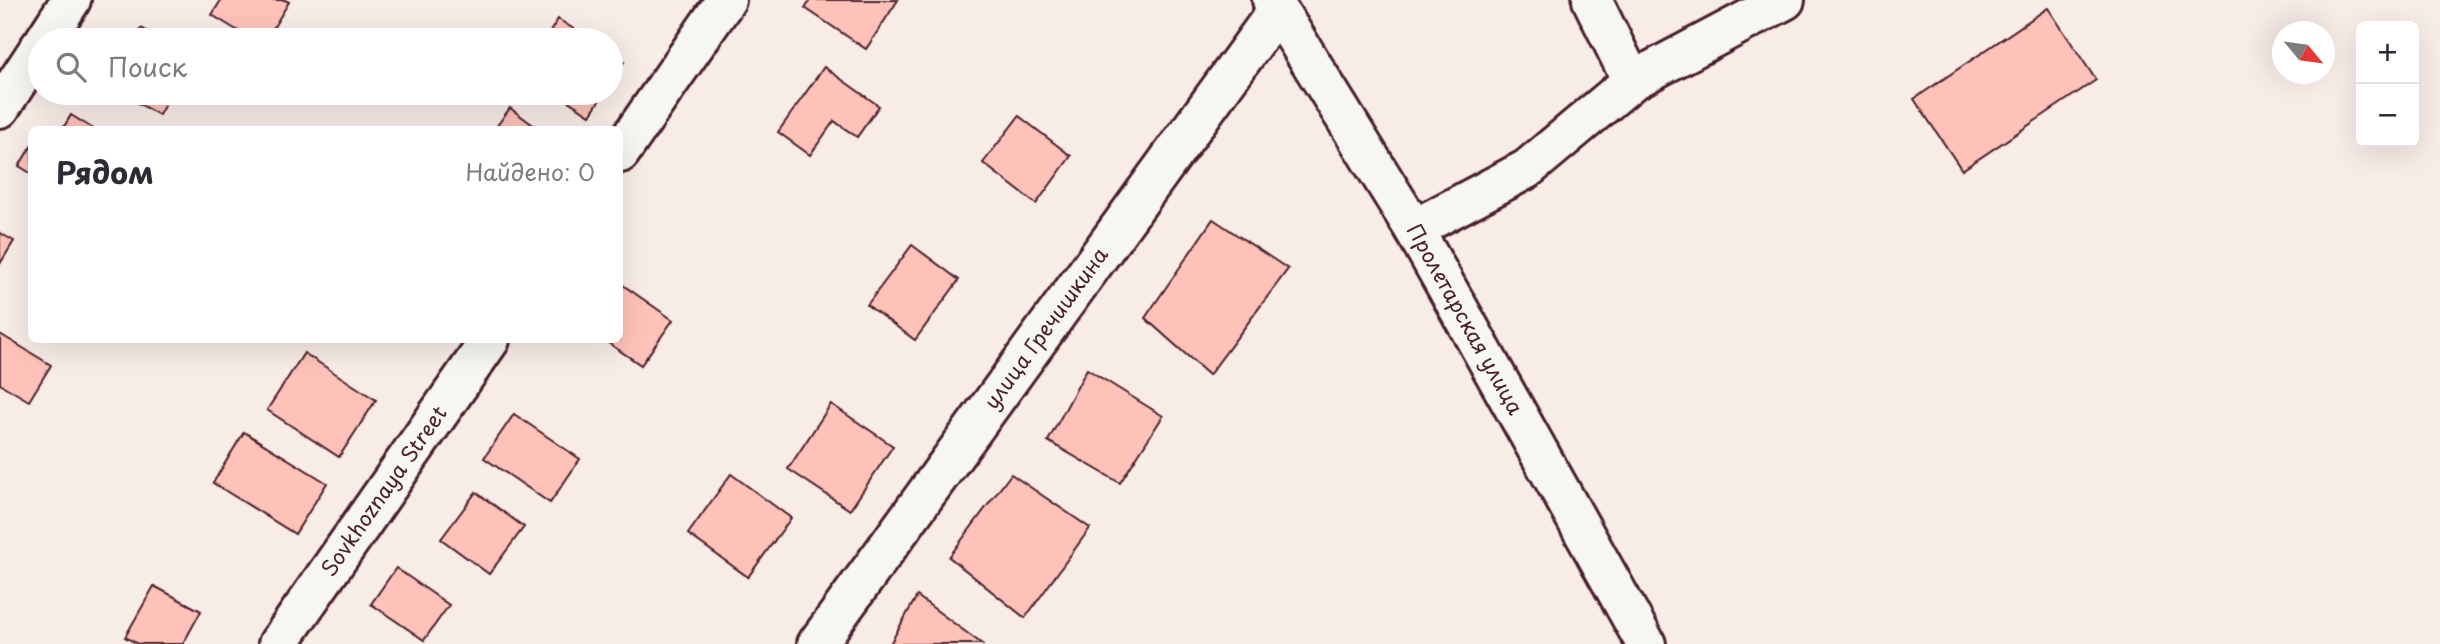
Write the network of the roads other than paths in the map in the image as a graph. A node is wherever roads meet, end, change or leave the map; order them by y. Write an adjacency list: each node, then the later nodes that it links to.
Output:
1 (71, 0): 6 (street)
2 (726, 0): 10 (street)
3 (1591, 0): 8 (street)
4 (1786, 0): 8 (street)
5 (1274, 6): 11 (street, Пролетарская улица); 15 (street, улица Гречишкина)
6 (53, 28)
7 (28, 65): 9 (street)
8 (1632, 81): 11 (street)
9 (0, 108)
10 (623, 149)
11 (1414, 229): 13 (street, Пролетарская улица)
12 (488, 343): 14 (street, Sovkhoznaya Street)
13 (1644, 643)
14 (278, 644)
15 (817, 644)

